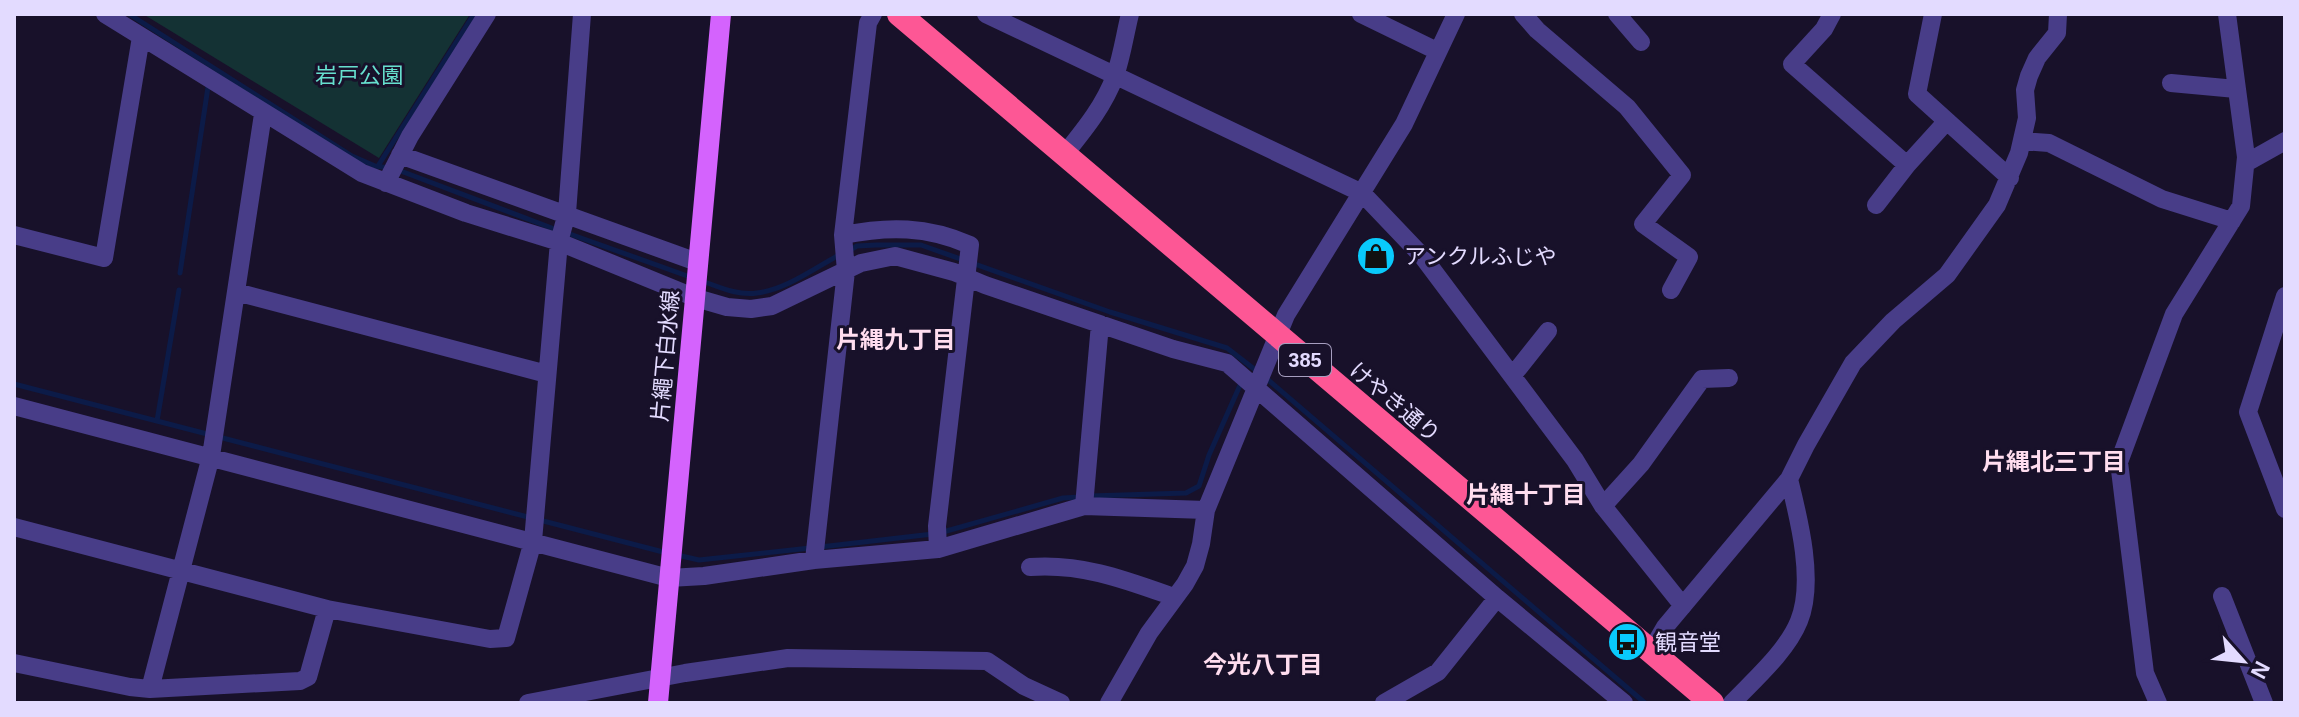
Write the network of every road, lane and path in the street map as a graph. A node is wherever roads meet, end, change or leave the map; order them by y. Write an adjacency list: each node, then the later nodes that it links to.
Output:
1 (105, 14): 17 (street)
2 (487, 14): 27 (street)
3 (582, 14): 35 (street)
4 (721, 14): 40 (main road, 片繩下白水線)
5 (873, 14): 38 (street)
6 (899, 14): 28 (highway, けやき通り / 385)
7 (986, 14): 20 (street)
8 (1130, 14): 20 (street)
9 (1361, 14): 19 (street)
10 (1456, 14): 19 (street)
11 (1523, 14): 43 (street)
12 (1617, 14): 18 (street)
13 (1832, 14): 30 (street)
14 (1933, 14): 24 (street)
15 (2058, 14): 25 (street)
16 (2227, 14): 22 (street)
17 (141, 37): 23 (street); 37 (street)
18 (1641, 42)
19 (1437, 51): 33 (street)
20 (1115, 76): 28 (street); 33 (street)
21 (2171, 83): 22 (street)
22 (2236, 89): 29 (street)
23 (263, 114): 32 (street); 44 (street)
24 (1946, 122): 30 (street); 31 (street)
25 (2022, 141): 31 (street); 36 (street)
26 (2285, 141): 29 (street)
27 (400, 155): 32 (street); 35 (street)
28 (1064, 155): 49 (highway, けやき通り / 385)
29 (2246, 163): 36 (street)
30 (1907, 165): 34 (street)
31 (2010, 178): 56 (street)
32 (386, 183): 39 (street)
33 (1362, 193): 49 (street); 51 (street)
34 (1876, 205)
35 (567, 213): 39 (street); 40 (street)
36 (2232, 221): 86 (street)
37 (14, 235)
38 (843, 235): 41 (street); 42 (street)
39 (559, 242): 45 (street); 50 (street)
40 (697, 262): 45 (main road, 片繩下白水線)
41 (846, 271): 42 (street); 45 (street); 64 (street)
42 (965, 276): 47 (street); 63 (street)
43 (1671, 290)
44 (236, 292): 50 (street); 55 (street)
45 (696, 298): 67 (main road, 片繩下白水線)
46 (2284, 299): 59 (street)
47 (1100, 324): 53 (street); 57 (street)
48 (1548, 331): 51 (street)
49 (1277, 336): 53 (street); 73 (highway, けやき通り / 385)
50 (547, 374): 62 (street)
51 (1513, 375): 58 (street)
52 (1729, 378): 58 (street)
53 (1255, 389): 60 (street); 70 (street)
54 (14, 406): 55 (street)
55 (211, 456): 62 (street); 66 (street)
56 (1789, 479): 71 (street); 85 (street)
57 (1084, 506): 60 (street); 63 (street)
58 (1603, 506): 71 (street)
59 (2285, 509)
60 (1206, 510): 69 (street)
61 (14, 527): 66 (street)
62 (533, 541): 67 (street); 72 (street)
63 (938, 549): 64 (street)
64 (814, 560): 67 (street)
65 (1030, 567): 69 (street)
66 (182, 571): 72 (street); 76 (street)
67 (669, 578): 75 (main road, 片繩下白水線)
68 (2222, 596): 87 (street)
69 (1174, 597): 81 (street)
70 (1497, 598): 82 (street); 83 (street)
71 (1683, 606): 73 (street)
72 (327, 609): 76 (street)
73 (1651, 651): 84 (highway, けやき通り / 385)
74 (14, 663): 77 (street)
75 (660, 679): 78 (street); 79 (main road, 片繩下白水線); 80 (street)
76 (150, 689): 77 (street)
77 (128, 695)
78 (528, 703)
79 (658, 703)
80 (1061, 703)
81 (1109, 703)
82 (1384, 703)
83 (1624, 703)
84 (1712, 703)
85 (1732, 703)
86 (2158, 703)
87 (2264, 703)

